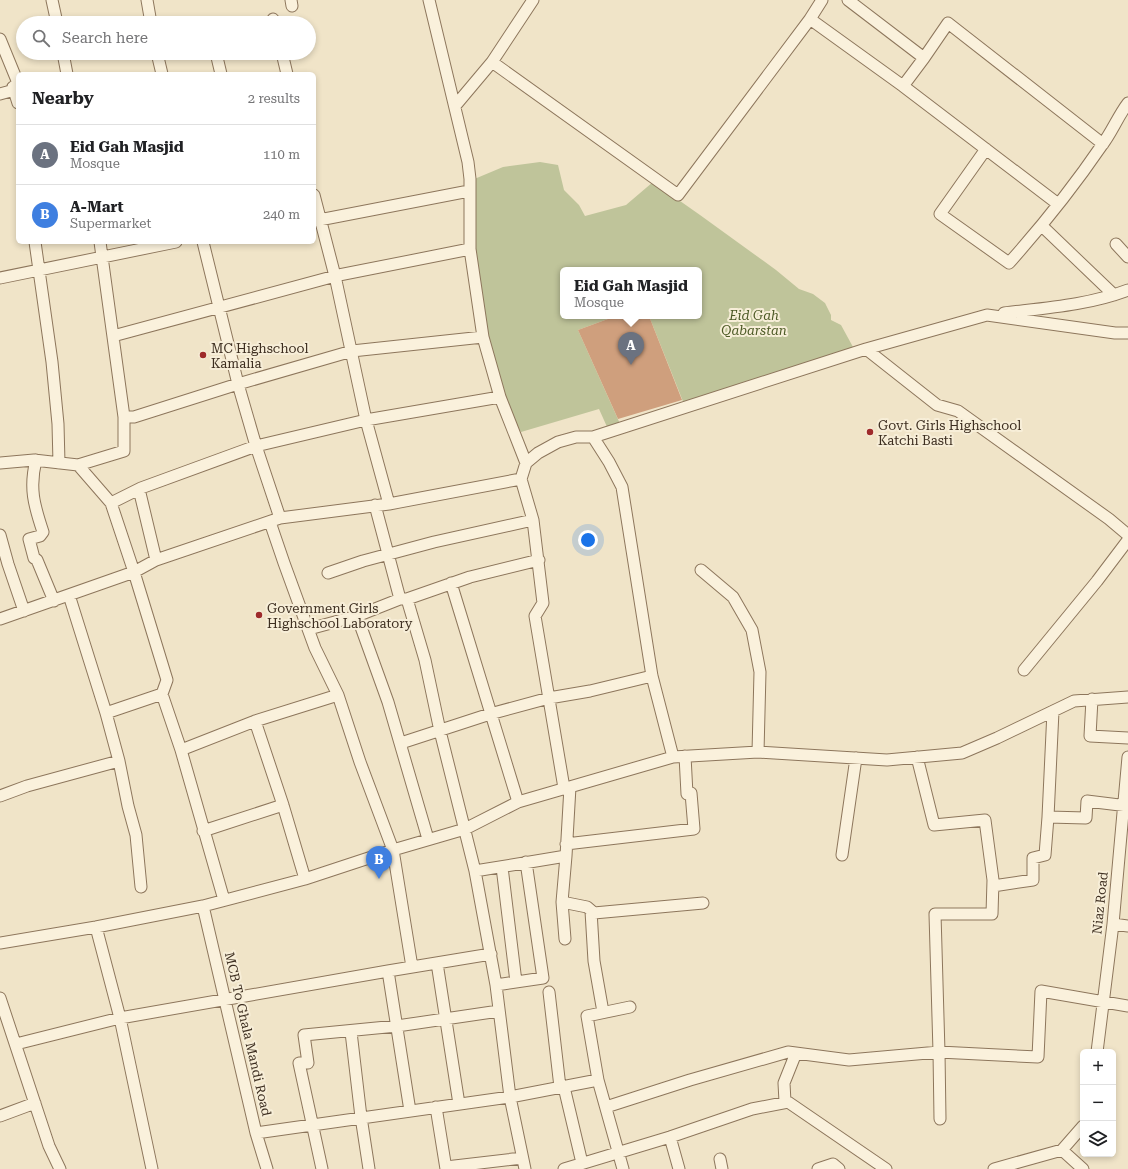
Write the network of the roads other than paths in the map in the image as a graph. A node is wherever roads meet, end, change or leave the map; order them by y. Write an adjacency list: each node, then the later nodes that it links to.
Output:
1 (52, 0): 7 (street)
2 (147, 0): 8 (street)
3 (429, 0): 26 (street)
4 (532, 0): 16 (street)
5 (822, 0): 9 (street)
6 (848, 0): 11 (street)
7 (55, 16)
8 (150, 16)
9 (810, 19): 16 (street); 23 (street)
10 (0, 39): 21 (street)
11 (924, 58): 23 (street); 27 (street)
12 (64, 60): 17 (street)
13 (159, 60): 18 (street)
14 (218, 60): 19 (street)
15 (284, 60): 20 (street)
16 (492, 62): 26 (street)
17 (67, 72)
18 (162, 72)
19 (221, 72)
20 (287, 72)
21 (16, 83)
22 (16, 86): 24 (street)
23 (903, 86): 28 (street)
24 (0, 94)
25 (1128, 103): 27 (street)
26 (455, 106): 29 (street)
27 (1103, 144): 30 (street)
28 (986, 149): 30 (street); 32 (street)
29 (469, 191): 31 (street); 38 (street)
30 (1058, 204): 32 (street)
31 (317, 221): 42 (street)
32 (1042, 226): 45 (street)
33 (34, 244): 41 (street)
34 (100, 244): 40 (street)
35 (167, 244): 40 (street)
36 (203, 244): 46 (street)
37 (1116, 244): 39 (street)
38 (470, 249): 42 (street); 50 (street)
39 (1128, 257)
40 (103, 258): 41 (street); 49 (street)
41 (38, 271): 43 (street); 61 (street)
42 (335, 276): 46 (street); 52 (street)
43 (0, 278)
44 (1128, 290): 45 (street)
45 (1114, 295): 47 (street)
46 (219, 307): 49 (street); 53 (street)
47 (988, 315): 48 (street); 51 (street)
48 (1128, 333)
49 (113, 336): 55 (street)
50 (483, 337): 52 (street); 54 (street)
51 (866, 349): 57 (street); 72 (street)
52 (352, 352): 53 (street); 56 (street)
53 (238, 384): 55 (street); 58 (street)
54 (500, 398): 56 (street); 62 (street)
55 (124, 416): 63 (street)
56 (366, 420): 58 (street); 67 (street)
57 (593, 438): 62 (street); 89 (street)
58 (256, 446): 65 (street); 69 (street)
59 (36, 460): 60 (street); 61 (street); 83 (street)
60 (0, 463)
61 (59, 463): 63 (street)
62 (526, 463): 64 (street)
63 (78, 465): 66 (street)
64 (521, 479): 67 (street); 70 (street)
65 (139, 489): 66 (street); 75 (street)
66 (111, 503): 78 (street)
67 (389, 504): 68 (street)
68 (375, 505): 69 (street); 74 (street)
69 (275, 520): 75 (street); 87 (street)
70 (533, 520): 74 (street); 76 (street)
71 (0, 535): 84 (street)
72 (1128, 535)
73 (1128, 540): 88 (street)
74 (387, 555): 79 (street); 82 (street)
75 (156, 560): 78 (street)
76 (538, 560): 80 (street); 93 (street)
77 (701, 570): 103 (street)
78 (134, 572): 81 (street); 90 (street)
79 (328, 573)
80 (451, 583): 82 (street); 97 (street)
81 (69, 595): 83 (street); 96 (street)
82 (403, 599): 85 (street); 99 (street)
83 (54, 600): 84 (street)
84 (24, 611): 86 (street)
85 (357, 616): 87 (street); 101 (street)
86 (0, 620)
87 (309, 629): 91 (street)
88 (1024, 670)
89 (652, 676): 93 (street); 105 (street)
90 (162, 694): 96 (street); 102 (street)
91 (338, 695): 98 (street); 120 (street)
92 (1128, 697): 94 (street)
93 (549, 698): 97 (street); 110 (street)
94 (1092, 699): 95 (street); 100 (street)
95 (1053, 711): 106 (street); 115 (street)
96 (106, 713): 109 (street)
97 (490, 714): 99 (street); 112 (street)
98 (255, 720): 102 (street); 113 (street)
99 (440, 731): 101 (street); 116 (street)
100 (1128, 738)
101 (401, 743): 118 (street)
102 (180, 750): 117 (street)
103 (758, 752): 104 (street); 108 (street)
104 (686, 756): 105 (street); 119 (street)
105 (673, 757): 110 (street)
106 (917, 757): 108 (street); 128 (street)
107 (1128, 757): 114 (street, Niaz Road)
108 (856, 758): 121 (street)
109 (119, 761): 111 (street); 129 (street)
110 (567, 788): 112 (street); 119 (street)
111 (0, 796)
112 (518, 802): 116 (street)
113 (283, 805): 117 (street); 127 (street)
114 (1125, 806): 115 (street); 124 (street, Niaz Road)
115 (1048, 817): 128 (street)
116 (466, 829): 118 (street); 126 (street)
117 (203, 831): 130 (street)
118 (428, 839): 120 (street)
119 (566, 844): 122 (street)
120 (393, 850): 127 (street); 142 (street)
121 (842, 855)
122 (566, 856): 123 (street); 131 (street)
123 (526, 862): 125 (street); 144 (street)
124 (1123, 863): 135 (street, Niaz Road)
125 (502, 866): 126 (street); 144 (street)
126 (475, 871): 140 (street)
127 (305, 880): 130 (street)
128 (993, 886): 160 (street)
129 (141, 887)
130 (224, 900): 133 (street)
131 (562, 902): 134 (street); 138 (street)
132 (703, 903): 134 (street)
133 (204, 906): 137 (street); 148 (street, MCB To Ghala Mandi Road)
134 (591, 911): 153 (street)
135 (1113, 924): 136 (street); 149 (street, Niaz Road)
136 (1128, 926)
137 (96, 927): 139 (street); 154 (street)
138 (565, 939)
139 (0, 943)
140 (491, 954): 141 (street); 145 (street)
141 (437, 963): 142 (street); 155 (street)
142 (412, 967): 143 (street)
143 (388, 971): 148 (street); 156 (street)
144 (516, 982): 145 (street)
145 (496, 985): 152 (street)
146 (550, 992): 163 (street)
147 (0, 998): 158 (street)
148 (226, 999): 154 (street); 176 (street, MCB To Ghala Mandi Road)
149 (1103, 1002): 150 (street); 159 (street, Niaz Road); 160 (street)
150 (1128, 1006)
151 (630, 1007): 153 (street)
152 (499, 1010): 155 (street); 164 (street)
153 (603, 1012): 162 (street)
154 (120, 1018): 158 (street); 184 (street)
155 (446, 1019): 156 (street); 167 (street)
156 (396, 1026): 157 (street); 170 (street)
157 (351, 1032): 172 (street); 174 (street)
158 (16, 1044): 166 (street)
159 (1097, 1049)
160 (939, 1052): 161 (street); 173 (street)
161 (796, 1053): 165 (street); 169 (street)
162 (598, 1080): 163 (street); 169 (street)
163 (562, 1087): 164 (street); 181 (street)
164 (510, 1097): 167 (street); 180 (street)
165 (785, 1102): 177 (street); 194 (street)
166 (35, 1103): 171 (street); 183 (street)
167 (459, 1104): 168 (street)
168 (436, 1107): 170 (street); 182 (street)
169 (606, 1107): 179 (street)
170 (410, 1111): 172 (street)
171 (0, 1116)
172 (361, 1117): 174 (street); 187 (street)
173 (940, 1119)
174 (312, 1124): 176 (street); 186 (street)
175 (1080, 1129): 178 (street)
176 (256, 1133): 185 (street, MCB To Ghala Mandi Road)
177 (670, 1137): 179 (street); 191 (street)
178 (1062, 1150): 195 (street); 196 (street)
179 (618, 1152): 181 (street); 190 (street)
180 (522, 1158): 182 (street); 188 (street)
181 (582, 1163): 189 (street)
182 (446, 1168)
183 (60, 1169)
184 (152, 1169)
185 (267, 1169)
186 (322, 1169)
187 (369, 1169)
188 (524, 1169)
189 (564, 1169)
190 (623, 1169)
191 (679, 1169)
192 (817, 1169): 193 (street)
193 (839, 1169)
194 (886, 1169)
195 (994, 1169)
196 (1083, 1169)

